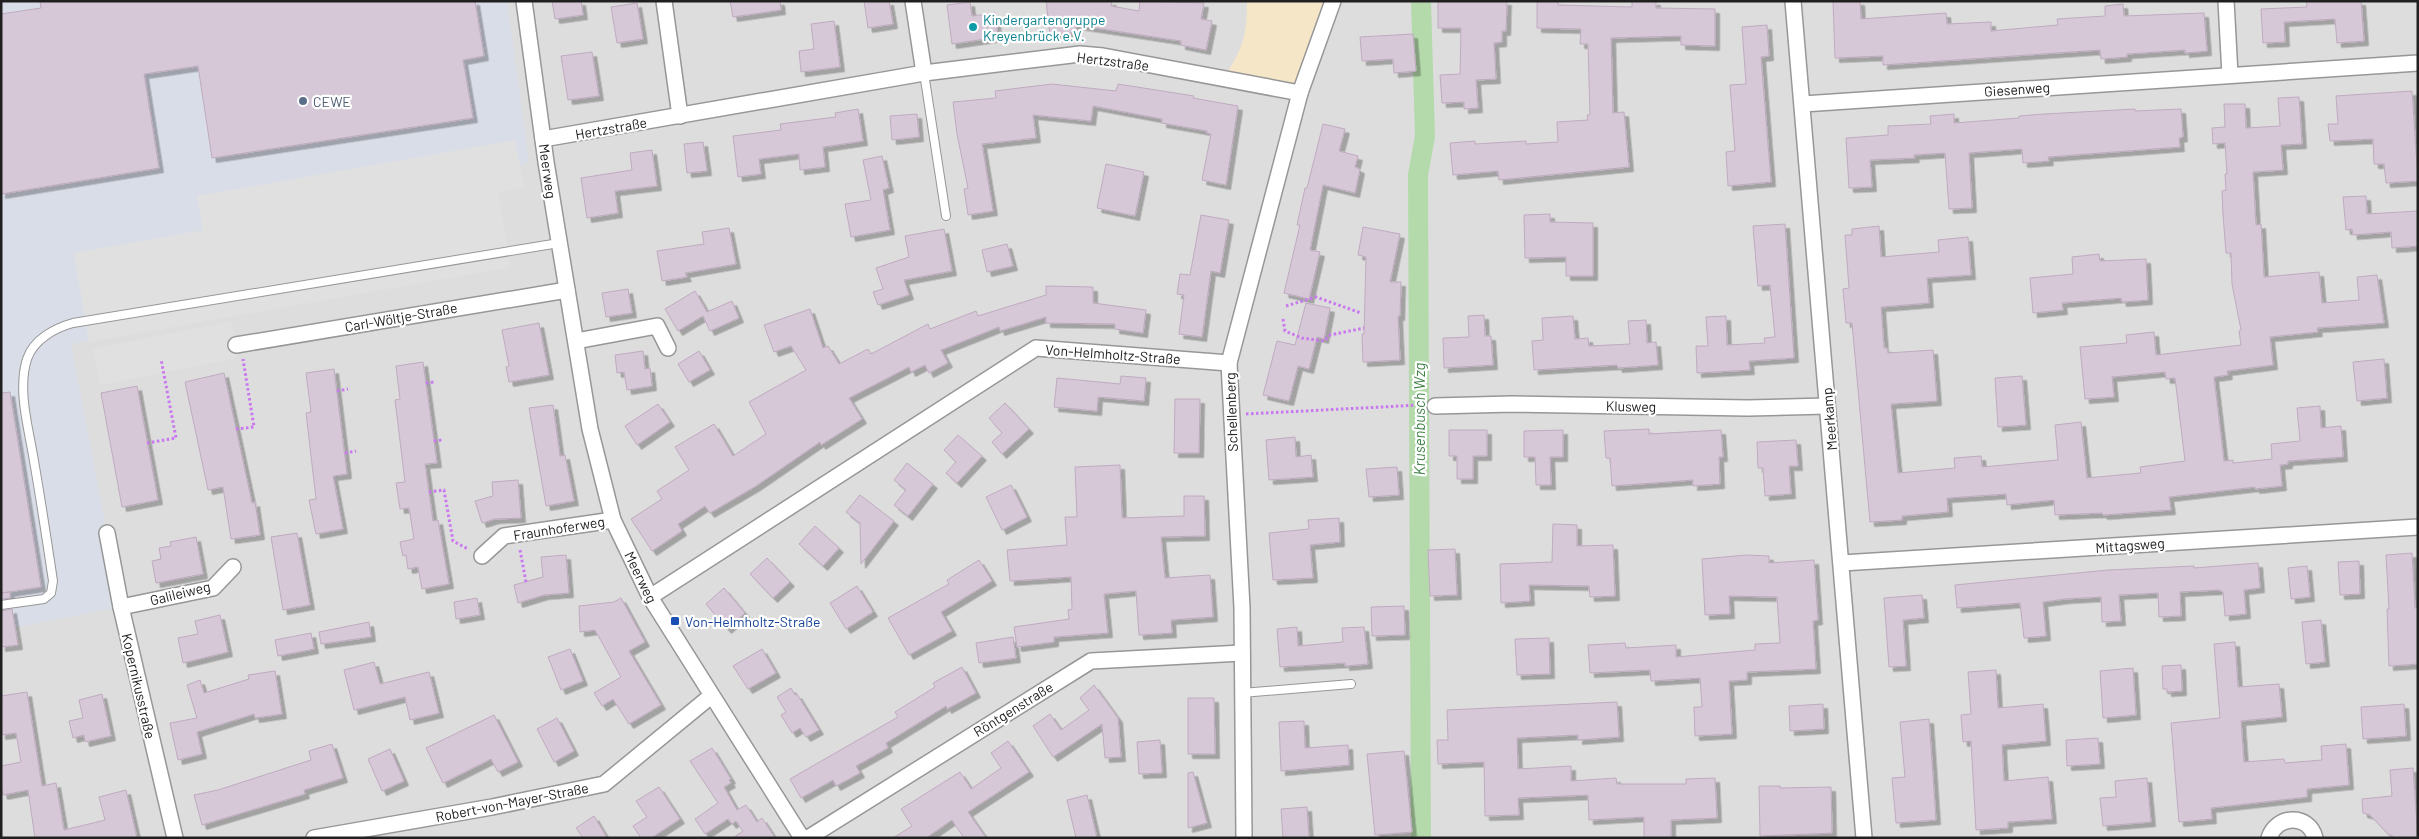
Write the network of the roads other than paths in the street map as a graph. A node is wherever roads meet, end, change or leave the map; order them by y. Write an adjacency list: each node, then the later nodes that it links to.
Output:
1 (524, 1): 13 (street, Meerweg)
2 (664, 1): 12 (street)
3 (913, 1): 8 (street)
4 (1793, 1): 11 (street, Meerkamp)
5 (2226, 1): 9 (street)
6 (1335, 3): 10 (street, Schellenberg)
7 (2418, 63): 9 (street, Giesenweg)
8 (924, 73): 10 (street, Hertzstraße); 12 (street, Hertzstraße); 14 (lane)
9 (2230, 75): 11 (street, Giesenweg)
10 (1300, 93): 20 (street, Schellenberg)
11 (1803, 104): 22 (street, Meerkamp)
12 (680, 116): 13 (street, Hertzstraße)
13 (543, 139): 15 (street, Meerweg)
14 (946, 216)
15 (559, 242): 16 (street, Meerweg); 30 (lane)
16 (566, 290): 17 (street, Meerweg); 18 (street, Carl-Wöltje-Straße)
17 (576, 341): 19 (street); 23 (street, Meerweg)
18 (238, 345)
19 (668, 348)
20 (1229, 362): 29 (street, Von-Helmholtz-Straße); 32 (street, Schellenberg)
21 (1435, 406): 22 (street, Klusweg)
22 (1827, 406): 27 (street, Meerkamp)
23 (613, 520): 26 (street, Fraunhoferweg); 29 (street, Meerweg)
24 (2418, 527): 27 (street, Mittagsweg)
25 (108, 532): 31 (street, Kopernikusstraße)
26 (482, 556)
27 (1842, 563): 41 (street, Meerkamp)
28 (233, 567): 31 (street, Galileiweg)
29 (650, 597): 35 (street, Meerweg)
30 (1, 605)
31 (121, 607): 36 (street, Kopernikusstraße)
32 (1242, 653): 34 (street, Schellenberg); 39 (street, Röntgenstraße)
33 (1350, 684): 34 (lane)
34 (1242, 693): 40 (street, Schellenberg)
35 (711, 696): 37 (street, Robert-von-Mayer-Straße); 38 (street, Meerweg)
36 (175, 838)
37 (314, 838)
38 (802, 838)
39 (808, 838)
40 (1244, 838)
41 (1864, 838)
42 (2269, 838): 43 (street)
43 (2316, 838)

